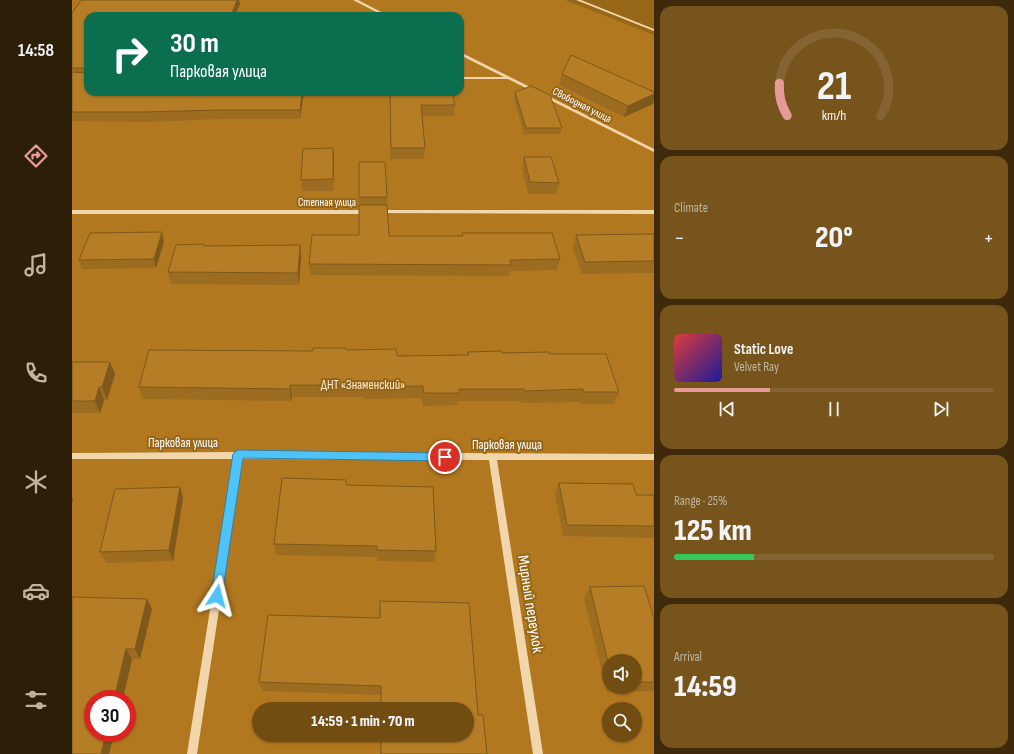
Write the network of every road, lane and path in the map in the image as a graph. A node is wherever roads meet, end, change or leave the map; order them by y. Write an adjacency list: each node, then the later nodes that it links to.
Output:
1 (355, 0): 3 (street)
2 (578, 0): 4 (street)
3 (379, 12)
4 (654, 30)
5 (464, 55): 7 (street, Свободная улица)
6 (464, 78): 7 (street)
7 (510, 78): 8 (street, Свободная улица)
8 (654, 151)
9 (72, 212): 10 (street, Степная улица)
10 (654, 212)
11 (238, 454): 12 (street, Парковая улица); 14 (street, Парковая улица); 15 (street)
12 (72, 456)
13 (654, 457): 14 (street, Парковая улица)
14 (493, 458): 16 (street, Мирный переулок)
15 (192, 754)
16 (538, 754)

